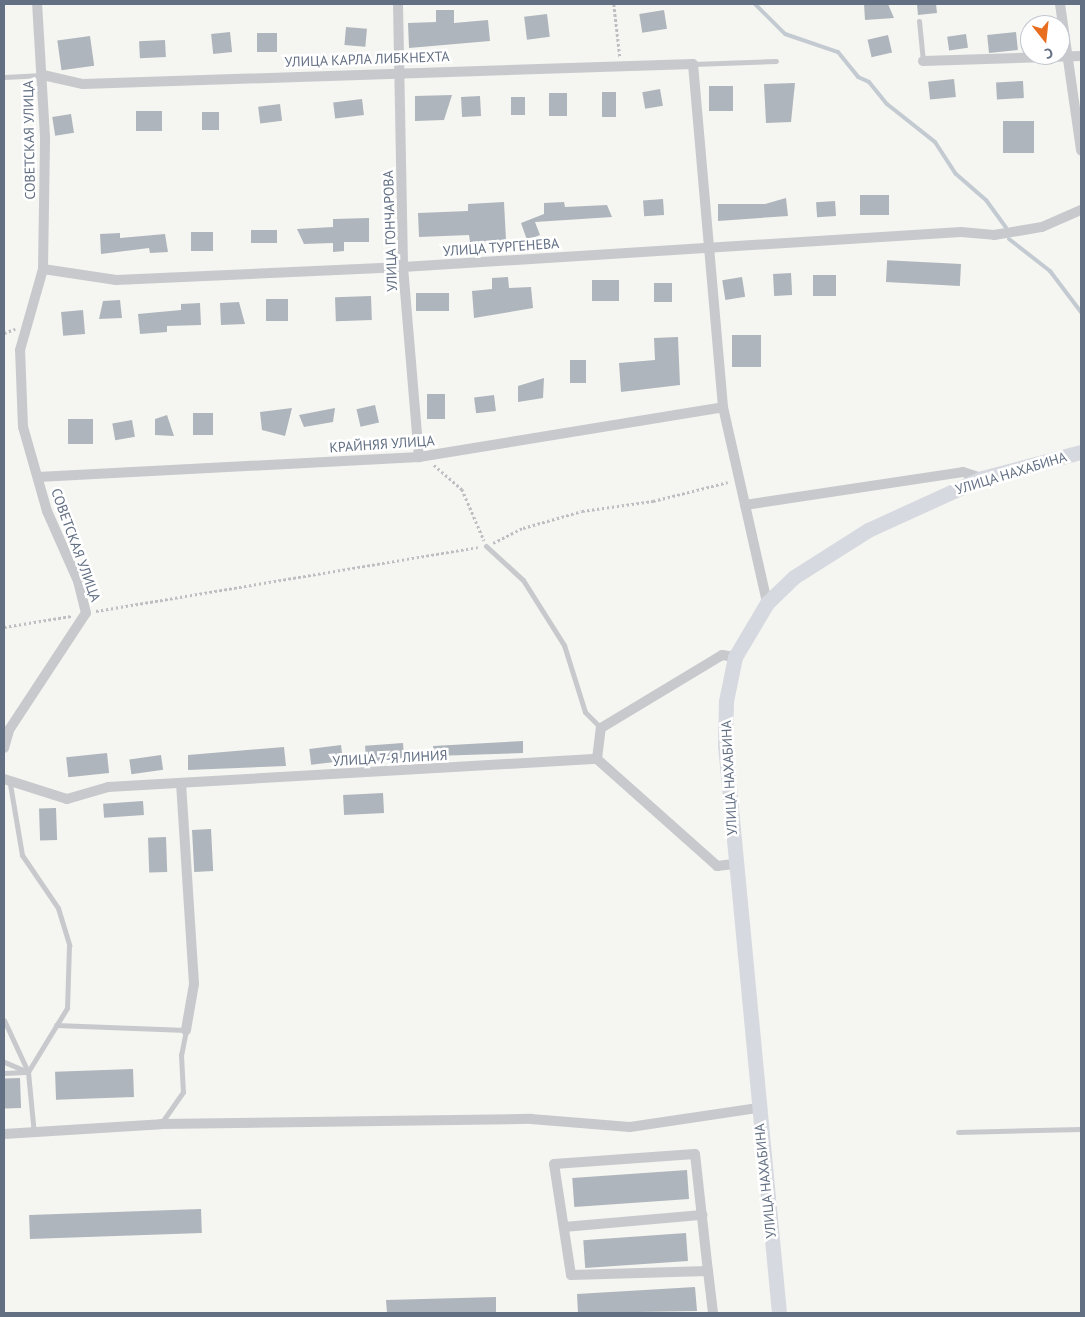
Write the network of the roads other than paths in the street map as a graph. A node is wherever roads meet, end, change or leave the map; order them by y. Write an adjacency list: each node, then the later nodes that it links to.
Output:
1 (37, 4): 10 (street, СОВЕТСКАЯ УЛИЦА)
2 (398, 4): 9 (street, УЛИЦА ГОНЧАРОВА)
3 (919, 21): 6 (lane)
4 (1020, 58): 6 (street)
5 (776, 61): 7 (lane)
6 (923, 61)
7 (693, 64): 9 (street, УЛИЦА КАРЛА ЛИБКНЕХТА); 14 (street)
8 (1067, 65): 12 (street)
9 (399, 72): 10 (street, УЛИЦА КАРЛА ЛИБКНЕХТА); 15 (street, УЛИЦА ГОНЧАРОВА)
10 (43, 75): 11 (lane); 16 (street, СОВЕТСКАЯ УЛИЦА)
11 (4, 77)
12 (1081, 150)
13 (1081, 210): 14 (street, УЛИЦА ТУРГЕНЕВА)
14 (709, 246): 15 (street, УЛИЦА ТУРГЕНЕВА); 17 (street)
15 (403, 267): 16 (street, УЛИЦА ТУРГЕНЕВА); 19 (street, УЛИЦА ГОНЧАРОВА)
16 (43, 269): 20 (street, СОВЕТСКАЯ УЛИЦА)
17 (723, 407): 19 (street, КРАЙНЯЯ УЛИЦА); 22 (street)
18 (1081, 452): 21 (main road, УЛИЦА НАХАБИНА)
19 (419, 457): 20 (street, КРАЙНЯЯ УЛИЦА)
20 (38, 477): 27 (street, СОВЕТСКАЯ УЛИЦА)
21 (982, 478): 22 (street); 24 (main road, УЛИЦА НАХАБИНА)
22 (745, 505): 24 (street)
23 (486, 546): 26 (lane)
24 (767, 603): 25 (main road, УЛИЦА НАХАБИНА)
25 (735, 657): 26 (street); 31 (main road, УЛИЦА НАХАБИНА)
26 (601, 728): 28 (street)
27 (4, 748)
28 (597, 759): 30 (street, УЛИЦА 7-Я ЛИНИЯ); 31 (street)
29 (7, 782): 30 (street, УЛИЦА 7-Я ЛИНИЯ); 33 (lane)
30 (181, 783): 34 (street)
31 (734, 864): 38 (main road, УЛИЦА НАХАБИНА)
32 (4, 1020): 36 (lane)
33 (56, 1025): 34 (lane); 36 (lane)
34 (186, 1030): 39 (lane)
35 (4, 1062): 36 (lane)
36 (28, 1072): 37 (lane); 43 (lane)
37 (4, 1073)
38 (757, 1108): 39 (street); 48 (main road, УЛИЦА НАХАБИНА)
39 (161, 1124): 43 (street)
40 (1081, 1129): 41 (lane)
41 (958, 1132)
42 (4, 1134): 43 (street)
43 (34, 1134)
44 (702, 1215): 45 (street); 45 (street); 46 (street)
45 (564, 1227): 46 (street)
46 (708, 1270): 47 (street)
47 (713, 1313)
48 (779, 1313)

